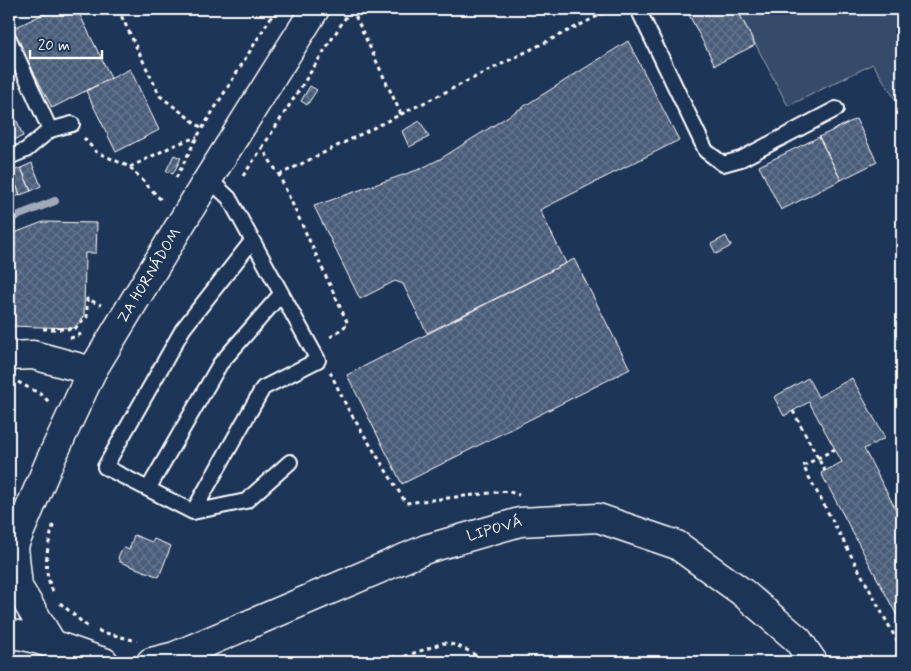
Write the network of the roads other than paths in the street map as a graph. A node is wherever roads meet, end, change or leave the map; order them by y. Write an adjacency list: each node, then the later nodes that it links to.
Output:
1 (315, 9): 8 (street, ZA HORNÁDOM)
2 (638, 9): 4 (lane)
3 (9, 39): 6 (lane)
4 (836, 109)
5 (72, 124): 6 (lane)
6 (50, 130): 7 (lane)
7 (9, 157)
8 (208, 178): 9 (lane); 12 (street, ZA HORNÁDOM)
9 (252, 241): 10 (lane); 14 (lane)
10 (281, 294): 14 (lane); 15 (lane)
11 (9, 356): 12 (street)
12 (92, 371): 16 (street, ZA HORNÁDOM)
13 (290, 462): 15 (lane)
14 (148, 489): 15 (lane)
15 (193, 512)
16 (11, 552): 18 (street)
17 (9, 634): 18 (street)
18 (53, 645): 19 (street)
19 (104, 662)
20 (151, 662): 21 (street, LIPOVÁ)
21 (813, 662)

